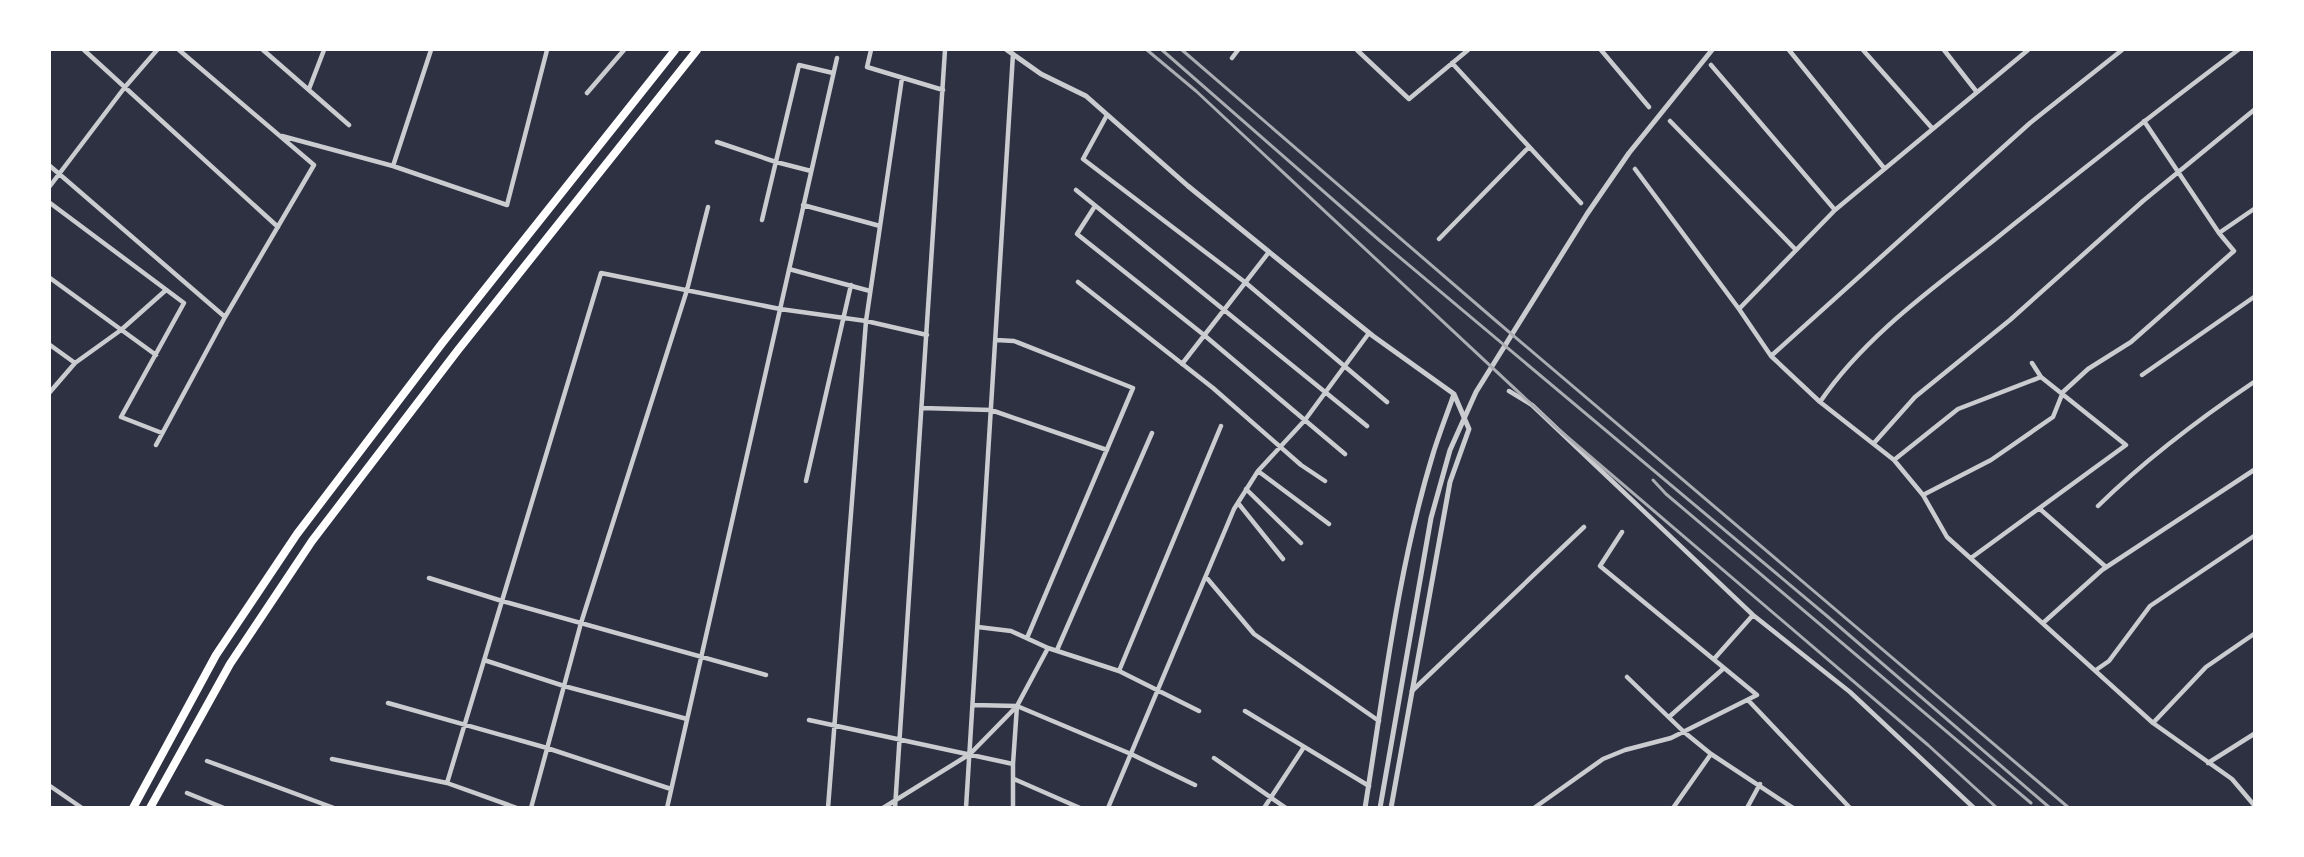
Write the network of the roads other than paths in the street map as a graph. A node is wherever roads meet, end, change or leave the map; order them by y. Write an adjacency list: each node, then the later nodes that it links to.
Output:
1 (84, 50): 32 (street)
2 (157, 50): 32 (street)
3 (179, 50): 44 (street)
4 (262, 50): 33 (street)
5 (324, 50): 33 (street)
6 (431, 50): 49 (street)
7 (547, 50): 49 (street)
8 (624, 50): 36 (street)
9 (675, 50): 199 (highway)
10 (697, 50): 200 (highway)
11 (872, 50): 31 (street)
12 (945, 50): 34 (street)
13 (1007, 50): 25 (street)
14 (1239, 50): 26 (street)
15 (1357, 50): 28 (street)
16 (1468, 50): 28 (street)
17 (1601, 50): 37 (street)
18 (1712, 50): 216 (street)
19 (1789, 50): 50 (street)
20 (1863, 50): 43 (street)
21 (1944, 50): 35 (street)
22 (2028, 50): 35 (street)
23 (2122, 50): 93 (street)
24 (2238, 50): 41 (street)
25 (1013, 54): 39 (street); 90 (street)
26 (1232, 57)
27 (837, 58): 30 (street)
28 (1452, 63): 46 (street)
29 (1712, 65): 63 (street)
30 (833, 73): 47 (street); 52 (street)
31 (902, 78): 34 (street); 65 (street)
32 (125, 87): 54 (street); 66 (street)
33 (309, 88): 42 (street)
34 (943, 90): 88 (street)
35 (1976, 91): 43 (street)
36 (586, 93)
37 (1649, 107)
38 (2254, 110): 53 (street)
39 (1107, 115): 70 (street); 74 (street)
40 (1670, 121): 69 (street)
41 (2144, 121): 53 (street); 107 (street)
42 (349, 125)
43 (1932, 128): 50 (street)
44 (280, 135): 49 (street); 66 (street)
45 (717, 142): 47 (street)
46 (1529, 147): 58 (street); 68 (street)
47 (776, 162): 52 (street); 64 (street)
48 (50, 166): 54 (street)
49 (393, 166)
50 (1884, 168): 63 (street)
51 (1635, 169): 81 (street)
52 (811, 171): 59 (street)
53 (2178, 172): 67 (street); 115 (street)
54 (58, 173): 55 (street); 83 (street)
55 (50, 186)
56 (1076, 190): 60 (street)
57 (50, 203): 76 (street)
58 (1581, 203)
59 (803, 205): 65 (street); 71 (street)
60 (1095, 206): 82 (street); 89 (street)
61 (708, 207): 77 (street)
62 (2254, 209): 67 (street)
63 (1835, 210): 69 (street)
64 (762, 220)
65 (880, 226): 78 (street)
66 (278, 227): 83 (street)
67 (2219, 233): 104 (street)
68 (1439, 239)
69 (1796, 250): 81 (street)
70 (1269, 252): 74 (street); 87 (street)
71 (789, 269): 75 (street); 80 (street)
72 (50, 278): 86 (street)
73 (1078, 282): 96 (street)
74 (1245, 283): 82 (street); 97 (street)
75 (851, 285): 78 (street); 84 (street)
76 (166, 290): 86 (street); 92 (street)
77 (687, 290): 80 (street); 140 (street); 142 (street)
78 (870, 291): 85 (street)
79 (2254, 297): 98 (street)
80 (780, 309): 84 (street); 149 (street)
81 (1739, 309): 93 (street)
82 (1224, 311): 89 (street); 103 (street)
83 (225, 317): 113 (street)
84 (844, 318): 85 (street); 123 (street)
85 (866, 321): 88 (street); 172 (street)
86 (121, 330): 92 (street); 94 (street)
87 (1369, 333): 97 (street); 105 (street)
88 (927, 334): 108 (street)
89 (1205, 336): 96 (street); 110 (street)
90 (996, 340): 109 (street); 118 (street)
91 (50, 345): 94 (street)
92 (156, 355): 113 (street)
93 (1771, 356): 107 (street)
94 (75, 363): 102 (street)
95 (2032, 363): 99 (street)
96 (1182, 364): 117 (street)
97 (1344, 366): 103 (street); 106 (street)
98 (2142, 375)
99 (2041, 377): 104 (street); 120 (street)
100 (2254, 382): 128 (street)
101 (1509, 391): 141 (street)
102 (50, 392)
103 (1325, 392): 110 (street); 112 (street)
104 (2063, 392): 126 (street); 129 (street)
105 (1454, 393): 159 (street); 169 (street)
106 (1387, 402)
107 (1821, 402): 115 (street)
108 (921, 408): 109 (street); 175 (street)
109 (991, 410): 118 (street); 144 (street)
110 (1305, 420): 117 (street); 119 (street)
111 (1221, 426): 154 (street)
112 (1367, 426)
113 (162, 433): 116 (street)
114 (1152, 433): 148 (street)
115 (1874, 443): 120 (street)
116 (156, 445)
117 (1279, 446): 122 (street); 124 (street)
118 (1107, 450): 146 (street)
119 (1345, 454)
120 (1894, 460): 126 (street)
121 (2254, 470): 137 (street)
122 (1258, 471): 125 (street); 130 (street)
123 (807, 481)
124 (1325, 482)
125 (1246, 489): 127 (street); 134 (street)
126 (1923, 495): 135 (street)
127 (1238, 503): 136 (street); 138 (street)
128 (2098, 506)
129 (2040, 509): 135 (street); 137 (street)
130 (1329, 524)
131 (1584, 527): 159 (street)
132 (1622, 532): 150 (street)
133 (2254, 536): 153 (street)
134 (1302, 543)
135 (1971, 558): 143 (street)
136 (1282, 560)
137 (2106, 567): 143 (street)
138 (1206, 576): 158 (street); 169 (street)
139 (429, 578): 140 (street)
140 (502, 601): 142 (street); 151 (street)
141 (1753, 615): 150 (street); 223 (street)
142 (581, 623): 149 (street); 157 (street)
143 (2043, 623): 153 (street)
144 (978, 627): 146 (street); 162 (street)
145 (2254, 634): 170 (street)
146 (1028, 638): 147 (street)
147 (1048, 648): 148 (street); 163 (street)
148 (1057, 650): 154 (street)
149 (701, 657): 155 (street); 167 (street)
150 (1714, 659): 152 (street)
151 (484, 660): 157 (street); 171 (street)
152 (1724, 668): 160 (street); 166 (street)
153 (2096, 670): 170 (street)
154 (1119, 671): 158 (street)
155 (766, 675)
156 (1627, 677): 166 (street)
157 (564, 686): 167 (street); 177 (street)
158 (1158, 690): 164 (street); 179 (street)
159 (1412, 691): 217 (street)
160 (1748, 700): 173 (street); 222 (street)
161 (388, 703): 171 (street)
162 (973, 705): 163 (street); 178 (street)
163 (1017, 706): 178 (street); 179 (street); 185 (street)
164 (1199, 711)
165 (1245, 711): 176 (street)
166 (1669, 717): 173 (street)
167 (687, 718): 192 (street)
168 (809, 720): 172 (street)
169 (1379, 721): 191 (street)
170 (2153, 723): 184 (street)
171 (465, 724): 177 (street); 187 (street)
172 (835, 726): 175 (street); 206 (street)
173 (1684, 732): 180 (street); 218 (street)
174 (2254, 734): 184 (street)
175 (900, 740): 178 (street); 195 (street)
176 (1304, 747): 191 (street); 194 (street)
177 (547, 748): 192 (street); 204 (street)
178 (970, 754): 185 (street); 195 (street); 209 (street)
179 (1131, 754): 189 (street); 212 (street)
180 (1711, 754): 188 (street); 219 (street)
181 (1214, 758): 194 (street)
182 (332, 759): 187 (street)
183 (207, 761): 197 (street)
184 (2208, 763): 196 (street)
185 (1013, 764): 186 (street)
186 (1014, 779): 210 (street); 211 (street)
187 (447, 783): 203 (street)
188 (1760, 784): 220 (street); 221 (street)
189 (1195, 785)
190 (50, 786): 198 (street)
191 (1369, 786): 215 (street)
192 (671, 789): 205 (street)
193 (187, 793): 201 (street)
194 (1271, 797): 213 (street); 214 (street)
195 (896, 799): 207 (street); 208 (street)
196 (2254, 805)
197 (326, 806): 202 (street)
198 (82, 807)
199 (133, 807)
200 (150, 807)
201 (224, 807)
202 (334, 807)
203 (518, 807)
204 (531, 807)
205 (667, 807)
206 (828, 807)
207 (883, 807)
208 (895, 807)
209 (966, 807)
210 (1013, 807)
211 (1080, 807)
212 (1108, 807)
213 (1264, 807)
214 (1286, 807)
215 (1365, 807)
216 (1380, 807)
217 (1391, 807)
218 (1534, 807)
219 (1673, 807)
220 (1747, 807)
221 (1793, 807)
222 (1850, 807)
223 (1974, 807)

